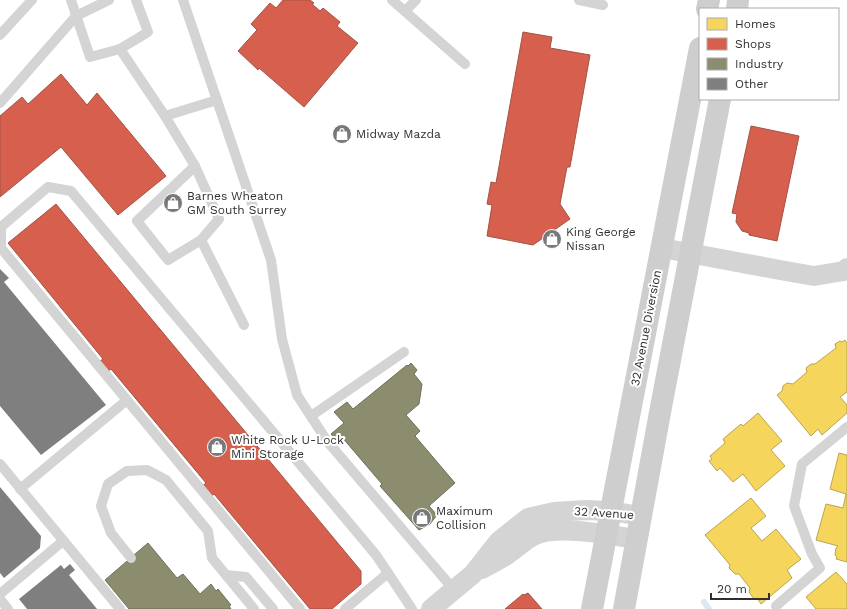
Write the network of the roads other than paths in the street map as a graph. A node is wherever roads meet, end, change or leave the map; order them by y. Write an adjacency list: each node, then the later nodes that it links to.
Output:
1 (32, 0): 12 (lane)
2 (71, 0): 11 (lane)
3 (109, 0): 11 (lane)
4 (136, 0): 13 (lane)
5 (184, 0): 16 (lane)
6 (392, 0): 10 (lane)
7 (416, 0): 10 (lane)
8 (579, 0): 9 (lane)
9 (603, 5)
10 (405, 12): 15 (lane)
11 (76, 16): 13 (lane); 18 (lane)
12 (0, 35)
13 (120, 50): 19 (lane)
14 (699, 53): 22 (main road, 32 Avenue Diversion)
15 (465, 64)
16 (217, 100): 19 (lane); 28 (lane)
17 (720, 100): 23 (main road)
18 (0, 103)
19 (164, 116): 20 (lane)
20 (195, 166): 21 (lane); 21 (lane)
21 (201, 240): 25 (lane)
22 (662, 248): 23 (street); 32 (main road, 32 Avenue Diversion)
23 (690, 253): 24 (street); 33 (main road)
24 (847, 268)
25 (244, 325)
26 (404, 352): 28 (lane)
27 (127, 400): 31 (lane); 38 (lane); 49 (lane)
28 (311, 416): 41 (lane)
29 (847, 427): 44 (lane)
30 (0, 464): 31 (lane)
31 (20, 489): 36 (lane)
32 (610, 511): 33 (street, 32 Avenue); 34 (main road, 32 Avenue Diversion); 39 (street, 32 Avenue)
33 (641, 516): 35 (main road)
34 (606, 534): 35 (street, 32 Avenue); 39 (street, 32 Avenue); 53 (main road, 32 Avenue Diversion)
35 (636, 539): 54 (main road)
36 (63, 541): 42 (lane); 46 (lane)
37 (131, 558): 40 (lane)
38 (388, 573): 50 (lane); 51 (lane)
39 (473, 574): 41 (street, 32 Avenue)
40 (226, 575): 47 (lane); 48 (lane)
41 (454, 590): 52 (street, 32 Avenue)
42 (0, 594)
43 (0, 599): 45 (lane)
44 (776, 606)
45 (8, 609)
46 (120, 609)
47 (254, 609)
48 (273, 609)
49 (300, 609)
50 (345, 609)
51 (412, 609)
52 (431, 609)
53 (592, 609)
54 (624, 609)

